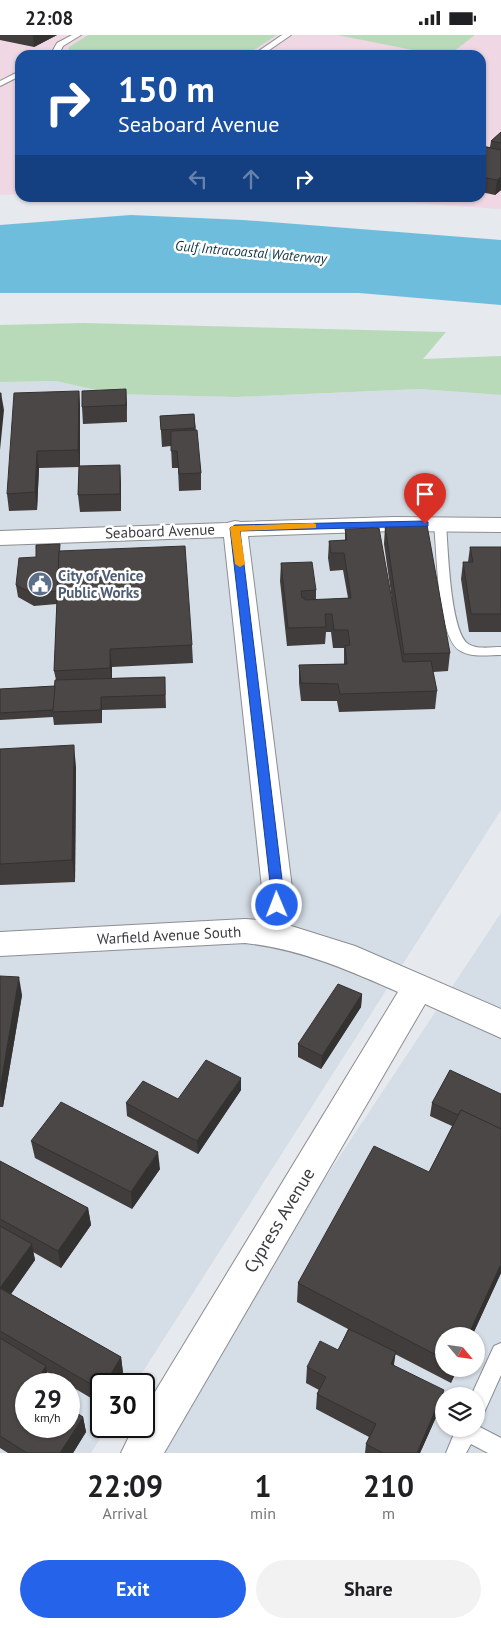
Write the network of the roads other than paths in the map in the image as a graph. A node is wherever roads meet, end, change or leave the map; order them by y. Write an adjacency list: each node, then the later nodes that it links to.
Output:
1 (77, 35): 3 (lane)
2 (286, 35): 4 (lane)
3 (57, 50)
4 (264, 50)
5 (15, 76): 6 (lane)
6 (0, 84)
7 (501, 525): 9 (street, Seaboard Avenue)
8 (235, 528): 9 (street, Seaboard Avenue); 10 (street, Seaboard Avenue); 12 (street)
9 (441, 534): 11 (lane)
10 (0, 539)
11 (501, 651)
12 (271, 932): 13 (street, Warfield Avenue South); 14 (street, Warfield Avenue South)
13 (0, 944)
14 (418, 987): 15 (street, Warfield Avenue South); 21 (street, Cypress Avenue)
15 (501, 1024)
16 (501, 1353): 17 (lane)
17 (485, 1388)
18 (463, 1437): 22 (lane)
19 (480, 1437): 20 (lane)
20 (501, 1449)
21 (141, 1453)
22 (456, 1453)

